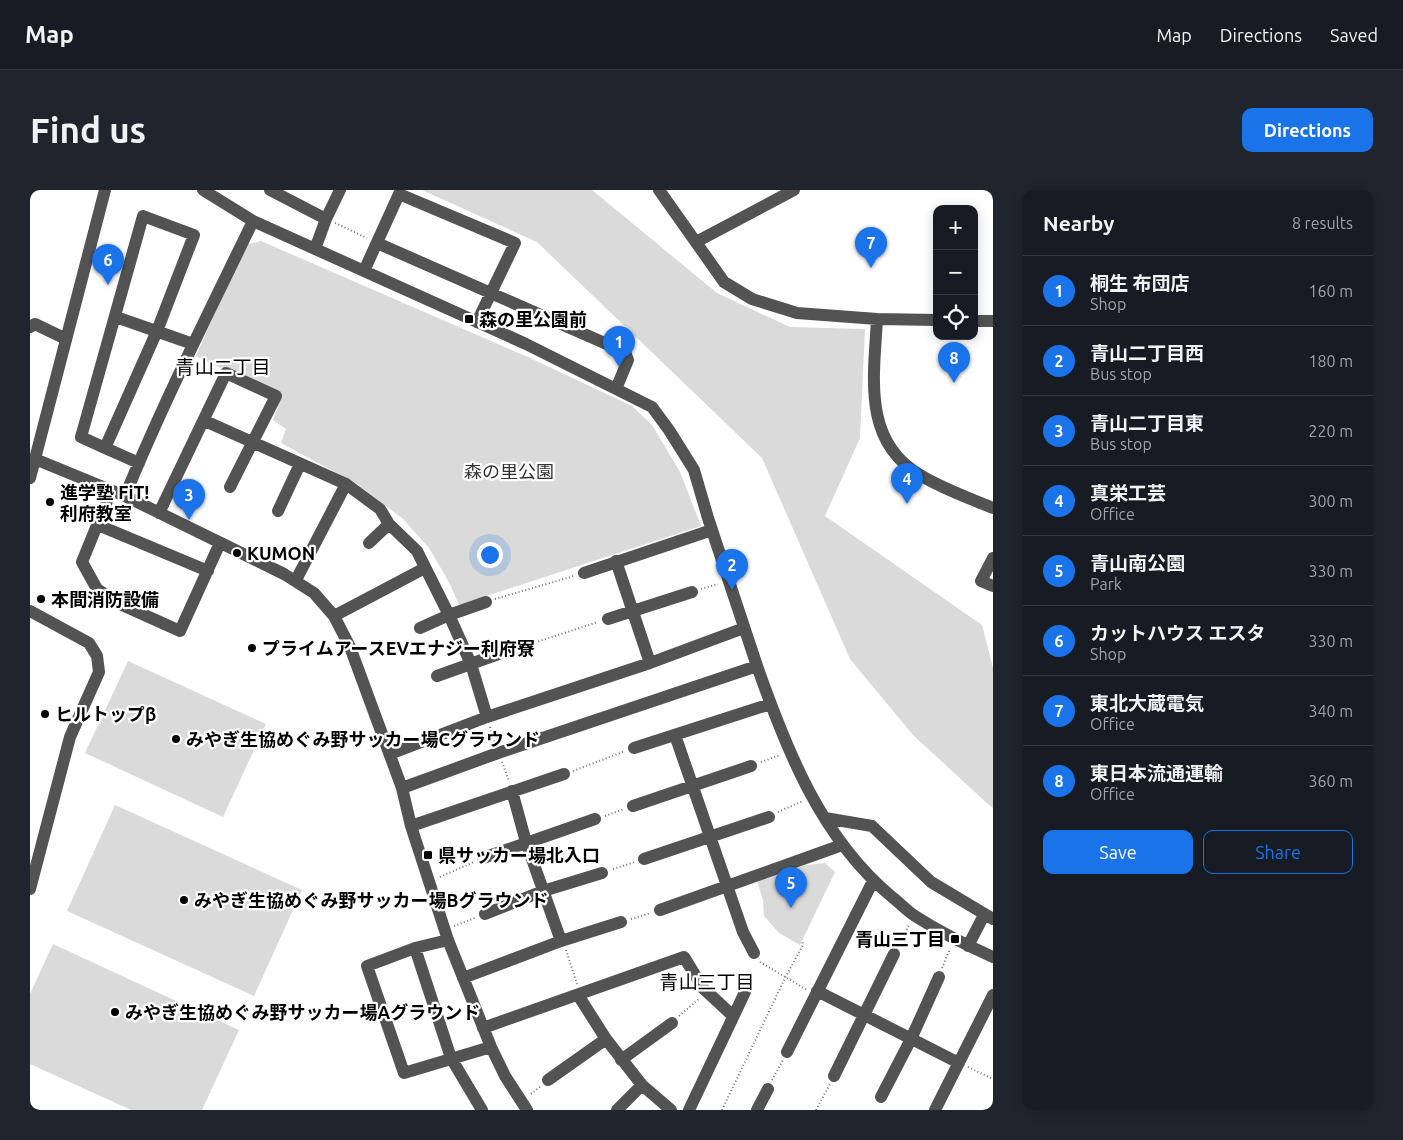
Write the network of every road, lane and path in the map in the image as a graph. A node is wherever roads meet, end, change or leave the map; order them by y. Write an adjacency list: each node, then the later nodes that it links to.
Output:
1 (106, 190): 22 (street)
2 (203, 190): 8 (street)
3 (340, 190): 7 (street)
4 (659, 190): 9 (street)
5 (794, 190): 9 (street)
6 (276, 192): 7 (street)
7 (326, 219): 10 (path); 11 (street)
8 (253, 221): 11 (street); 23 (street)
9 (696, 242): 15 (street)
10 (377, 243): 12 (street); 13 (street); 13 (street)
11 (315, 249): 12 (street)
12 (364, 271): 19 (street)
13 (492, 292): 19 (street); 24 (street)
14 (116, 317): 21 (street); 21 (street); 27 (street)
15 (877, 319): 16 (street); 36 (street)
16 (933, 320)
17 (978, 321): 18 (street)
18 (993, 321)
19 (477, 322): 24 (street)
20 (30, 327): 22 (street)
21 (157, 332): 23 (street); 27 (street)
22 (66, 340): 28 (street)
23 (193, 344): 29 (street)
24 (616, 389): 41 (street)
25 (204, 422): 26 (street); 26 (street); 38 (street)
26 (253, 443): 30 (street); 33 (street)
27 (105, 448): 29 (street)
28 (35, 459): 31 (street); 34 (street)
29 (139, 463): 35 (street)
30 (300, 464): 32 (street); 37 (street)
31 (30, 478)
32 (346, 484): 39 (street); 49 (street)
33 (230, 487)
34 (111, 491): 35 (street); 40 (street)
35 (125, 496): 38 (street)
36 (993, 508)
37 (278, 511)
38 (159, 514): 42 (street)
39 (389, 524): 43 (street); 46 (street)
40 (98, 525): 47 (street); 47 (street)
41 (712, 530): 45 (street); 50 (street)
42 (220, 543): 47 (street); 49 (street)
43 (369, 543)
44 (993, 558): 51 (street)
45 (616, 561): 48 (street); 55 (street)
46 (425, 568): 56 (street); 57 (street)
47 (208, 571)
48 (584, 573): 53 (path)
49 (296, 580): 57 (street)
50 (729, 581): 52 (path); 60 (street)
51 (993, 586)
52 (692, 592): 55 (street)
53 (486, 602): 56 (street)
54 (30, 611): 92 (street)
55 (632, 613): 58 (street); 62 (street)
56 (449, 615): 59 (street); 63 (street)
57 (334, 616): 71 (street)
58 (608, 619): 61 (path)
59 (420, 628)
60 (744, 628): 62 (street); 64 (street)
61 (504, 652): 63 (street)
62 (650, 663): 67 (street)
63 (471, 664): 65 (street); 67 (street)
64 (757, 666): 66 (street); 75 (street)
65 (437, 676)
66 (770, 704): 68 (street); 70 (street)
67 (487, 717): 71 (street)
68 (676, 735): 69 (street); 74 (street)
69 (634, 748): 73 (path)
70 (789, 752): 72 (path); 77 (street)
71 (390, 754): 75 (street)
72 (751, 766): 74 (street)
73 (564, 774): 76 (street)
74 (692, 785): 78 (street); 83 (street)
75 (402, 788): 82 (street)
76 (512, 791): 82 (street); 84 (street)
77 (812, 796): 79 (path); 80 (street)
78 (633, 806): 81 (path)
79 (769, 817): 83 (street)
80 (825, 818): 85 (street); 97 (street)
81 (595, 819): 84 (street)
82 (411, 826): 89 (street)
83 (711, 836): 87 (street); 91 (street)
84 (526, 842): 86 (street); 93 (street)
85 (842, 845): 90 (street); 91 (street)
86 (484, 858): 89 (path)
87 (644, 859): 88 (path)
88 (602, 873): 93 (street)
89 (428, 881): 99 (street)
90 (873, 882): 96 (street); 111 (street)
91 (727, 886): 94 (street); 105 (street)
92 (30, 889)
93 (543, 891): 95 (street); 102 (street)
94 (660, 910): 98 (path)
95 (484, 914): 99 (path)
96 (914, 915): 100 (street); 106 (path)
97 (989, 917): 103 (street)
98 (621, 922): 102 (street)
99 (446, 935): 104 (street); 109 (street)
100 (954, 939): 103 (street); 108 (path)
101 (802, 940): 110 (path)
102 (562, 941): 109 (street); 115 (path)
103 (968, 946): 107 (street)
104 (415, 948): 124 (street); 124 (street)
105 (754, 953): 110 (path)
106 (894, 954): 117 (street)
107 (993, 957)
108 (939, 977): 121 (street)
109 (463, 978): 119 (street)
110 (785, 978): 111 (path); 138 (path)
111 (817, 991): 117 (street); 123 (street)
112 (707, 992): 115 (street); 116 (street); 118 (path)
113 (745, 992): 116 (street)
114 (993, 994): 126 (street)
115 (579, 995): 119 (street); 120 (street)
116 (733, 1016): 137 (street)
117 (864, 1016): 121 (street); 127 (street)
118 (672, 1023): 125 (street)
119 (483, 1028): 122 (street)
120 (606, 1039): 125 (street); 129 (street)
121 (911, 1039): 126 (street); 132 (street)
122 (490, 1047): 124 (street); 133 (street)
123 (788, 1052): 131 (path)
124 (452, 1058): 134 (street)
125 (621, 1060): 130 (street)
126 (958, 1063): 128 (path); 141 (street)
127 (834, 1076): 140 (path)
128 (993, 1079)
129 (548, 1080): 133 (path)
130 (642, 1085): 135 (street); 136 (street)
131 (768, 1089): 139 (street)
132 (881, 1097)
133 (524, 1106)
134 (482, 1110)
135 (617, 1110)
136 (671, 1110)
137 (689, 1110)
138 (722, 1110)
139 (757, 1110)
140 (816, 1110)
141 (935, 1110)

